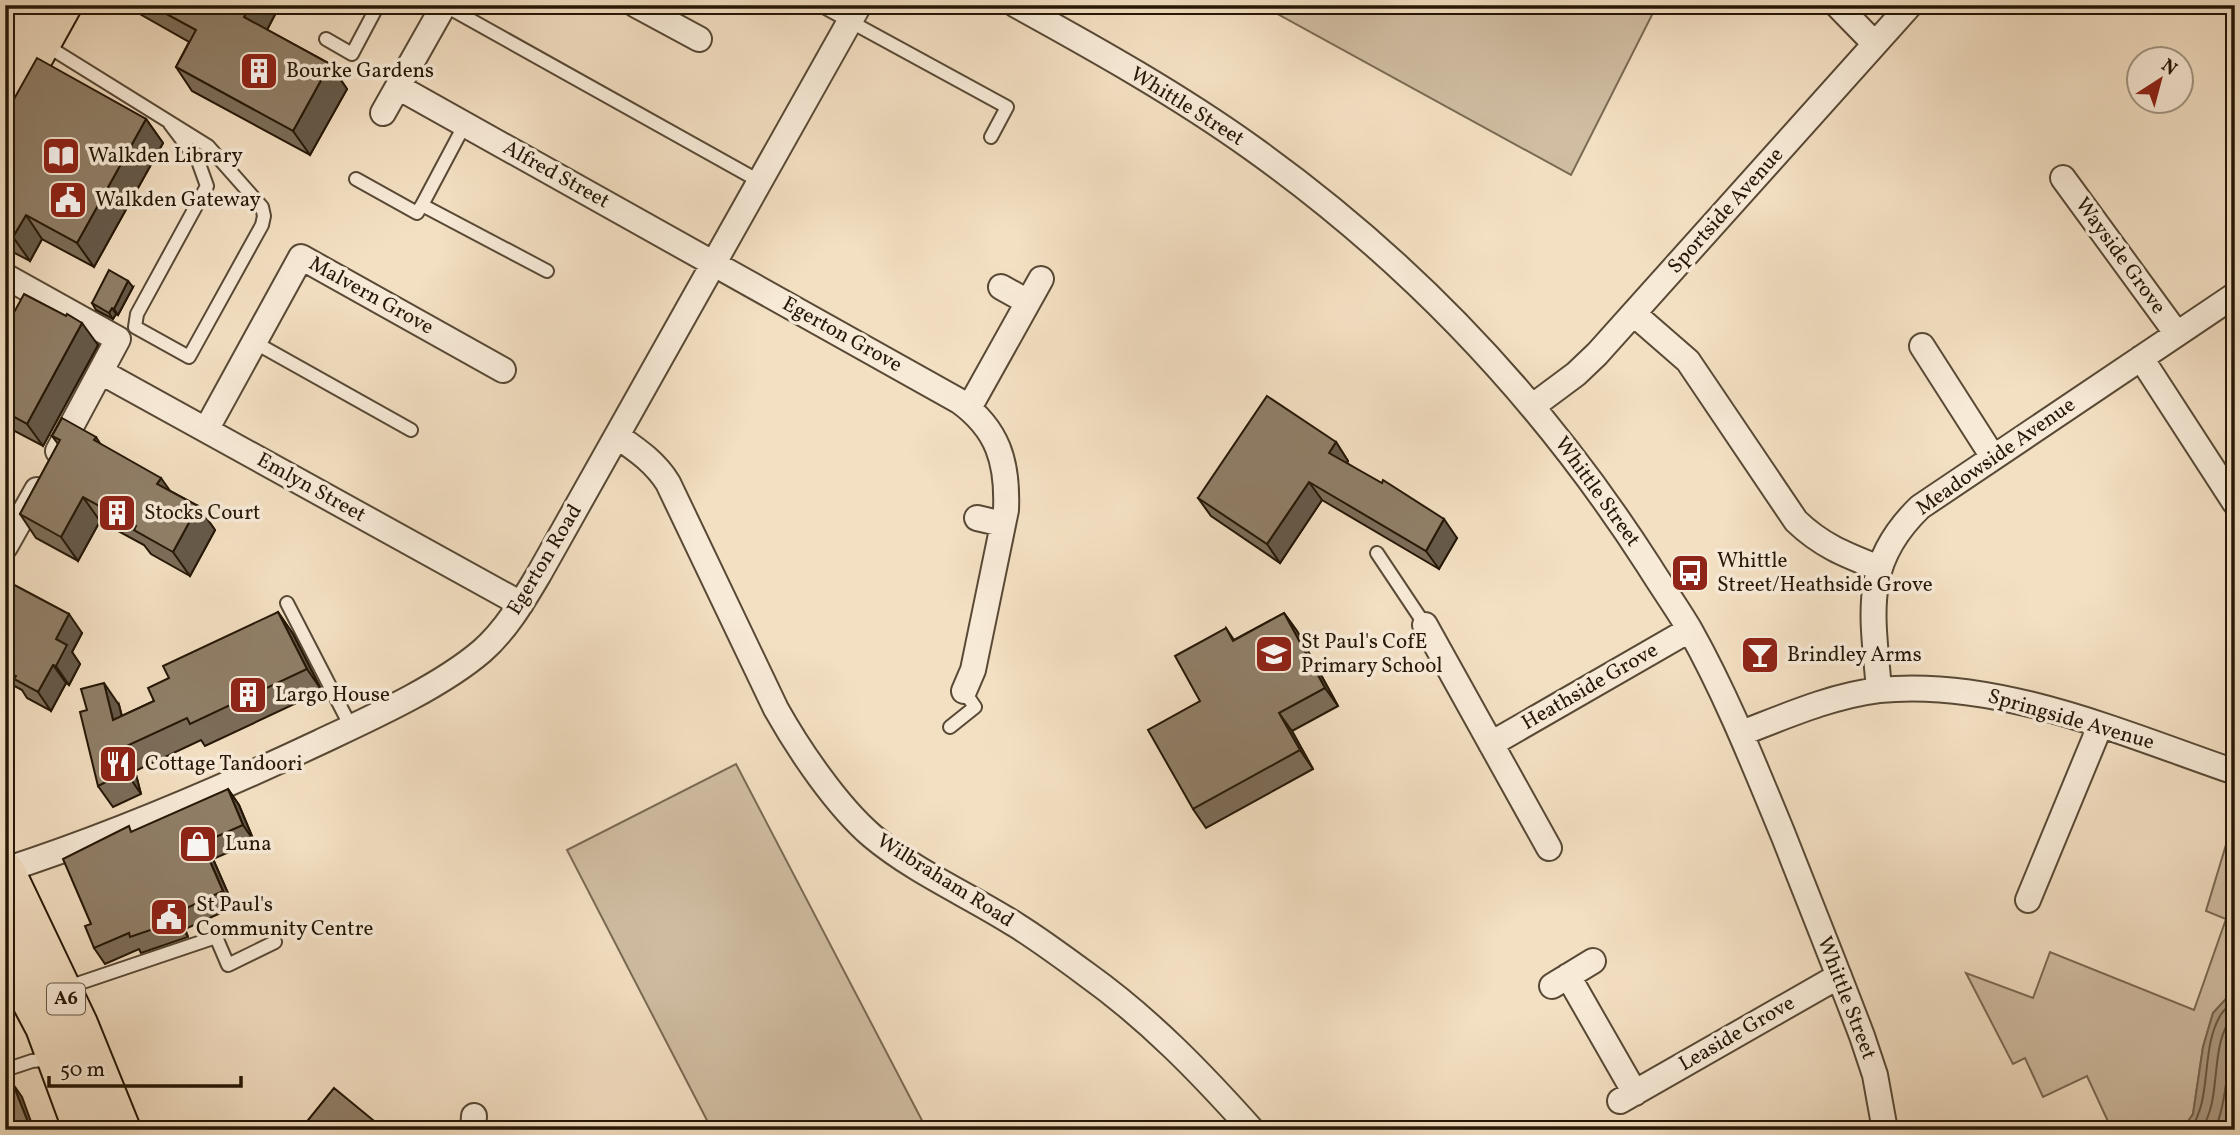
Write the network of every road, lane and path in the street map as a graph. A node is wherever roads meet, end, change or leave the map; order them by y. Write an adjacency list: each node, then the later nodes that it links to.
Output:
1 (62, 5): 10 (main road)
2 (378, 5): 11 (lane)
3 (636, 5): 12 (street)
4 (820, 5): 9 (lane)
5 (1016, 5): 39 (street, Whittle Street)
6 (1837, 5): 13 (street)
7 (1910, 5): 13 (street, Sportside Avenue)
8 (439, 7): 14 (street); 22 (lane)
9 (854, 13): 19 (lane); 22 (street, Egerton Road)
10 (23, 30): 15 (main road); 17 (lane)
11 (326, 39)
12 (699, 39)
13 (1875, 44): 31 (street, Sportside Avenue)
14 (398, 87): 16 (street); 18 (street, Alfred Street)
15 (5, 108)
16 (383, 113)
17 (170, 124): 32 (lane); 32 (lane)
18 (465, 124): 23 (lane); 24 (street, Alfred Street)
19 (992, 137)
20 (2063, 178): 33 (street, Wayside Grove)
21 (356, 179): 23 (lane)
22 (760, 181): 24 (street, Egerton Road)
23 (422, 205): 25 (lane)
24 (713, 263): 40 (street, Egerton Grove); 43 (street, Egerton Road)
25 (547, 271)
26 (1041, 279): 30 (street)
27 (7, 281): 32 (street)
28 (1000, 287): 30 (street)
29 (2235, 295): 33 (street, Meadowside Avenue)
30 (1028, 302): 40 (street)
31 (1634, 314): 39 (street, Sportside Avenue); 50 (street)
32 (126, 333): 38 (street)
33 (2177, 334): 36 (street, Meadowside Avenue)
34 (254, 342): 37 (street, Malvern Grove); 41 (street, Malvern Grove); 42 (lane)
35 (1922, 346): 44 (street)
36 (2141, 358): 44 (street, Meadowside Avenue); 45 (street)
37 (503, 370)
38 (101, 372): 41 (street, Emlyn Street); 48 (street)
39 (1533, 406): 54 (street, Whittle Street)
40 (969, 408): 47 (street, Egerton Grove)
41 (206, 430): 52 (street, Emlyn Street)
42 (411, 430)
43 (617, 436): 52 (street, Egerton Road); 75 (street, Wilbraham Road)
44 (1993, 457): 50 (street, Meadowside Avenue)
45 (2235, 503)
46 (977, 518): 47 (street)
47 (1003, 524): 56 (street, Egerton Grove)
48 (5, 547)
49 (1377, 553): 53 (lane)
50 (1879, 568): 55 (street, Meadowside Avenue)
51 (287, 604): 58 (lane)
52 (521, 604): 58 (street, Egerton Road)
53 (1425, 625): 61 (street)
54 (1689, 629): 60 (street, Whittle Street); 61 (street, Heathside Grove)
55 (1879, 690): 57 (street, Springside Avenue); 60 (street, Springside Avenue)
56 (964, 691): 59 (lane)
57 (2100, 726): 62 (street, Springside Avenue); 65 (street)
58 (351, 727): 64 (street, Egerton Road)
59 (950, 727)
60 (1742, 733): 69 (street, Whittle Street)
61 (1491, 744): 63 (street)
62 (2235, 772)
63 (1549, 848)
64 (5, 870): 70 (main road, A6)
65 (2028, 900)
66 (275, 942): 70 (lane)
67 (5, 951): 71 (main road, A6)
68 (1593, 961): 69 (street, Leaside Grove)
69 (1839, 976): 76 (street, Whittle Street)
70 (62, 989): 74 (main road, A6)
71 (56, 1059): 72 (lane); 73 (main road, A6)
72 (5, 1070)
73 (83, 1130)
74 (121, 1130)
75 (1252, 1130)
76 (1885, 1130)

